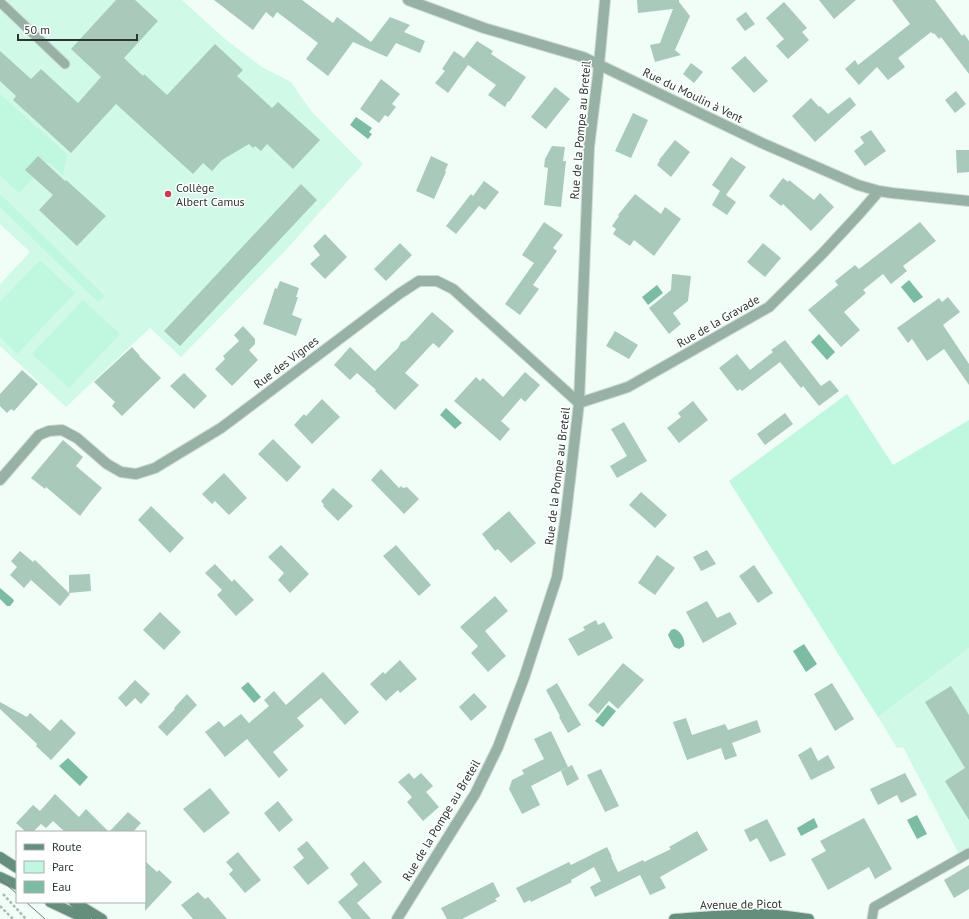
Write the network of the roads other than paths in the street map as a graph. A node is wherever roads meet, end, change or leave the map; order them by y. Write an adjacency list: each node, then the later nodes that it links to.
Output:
1 (408, 0): 5 (street, Rue du Moulin à Vent)
2 (605, 0): 5 (street, Rue de la Pompe au Breteil)
3 (0, 2): 4 (lane)
4 (65, 64)
5 (598, 64): 6 (street, Rue du Moulin à Vent); 8 (street, Rue de la Pompe au Breteil)
6 (879, 191): 7 (street, Rue du Moulin à Vent); 8 (street, Rue de la Gravade)
7 (969, 201)
8 (579, 403): 9 (street, Rue des Vignes); 20 (street, Rue de la Pompe au Breteil)
9 (0, 480)
10 (969, 853): 23 (lane)
11 (0, 857): 12 (street)
12 (16, 867)
13 (0, 877): 14 (street)
14 (16, 885)
15 (52, 903): 18 (street)
16 (76, 903): 19 (street)
17 (726, 917): 21 (street, Avenue de Picot); 22 (street, Avenue de Picot)
18 (86, 919)
19 (102, 919)
20 (398, 919)
21 (674, 919)
22 (809, 919)
23 (872, 919)

